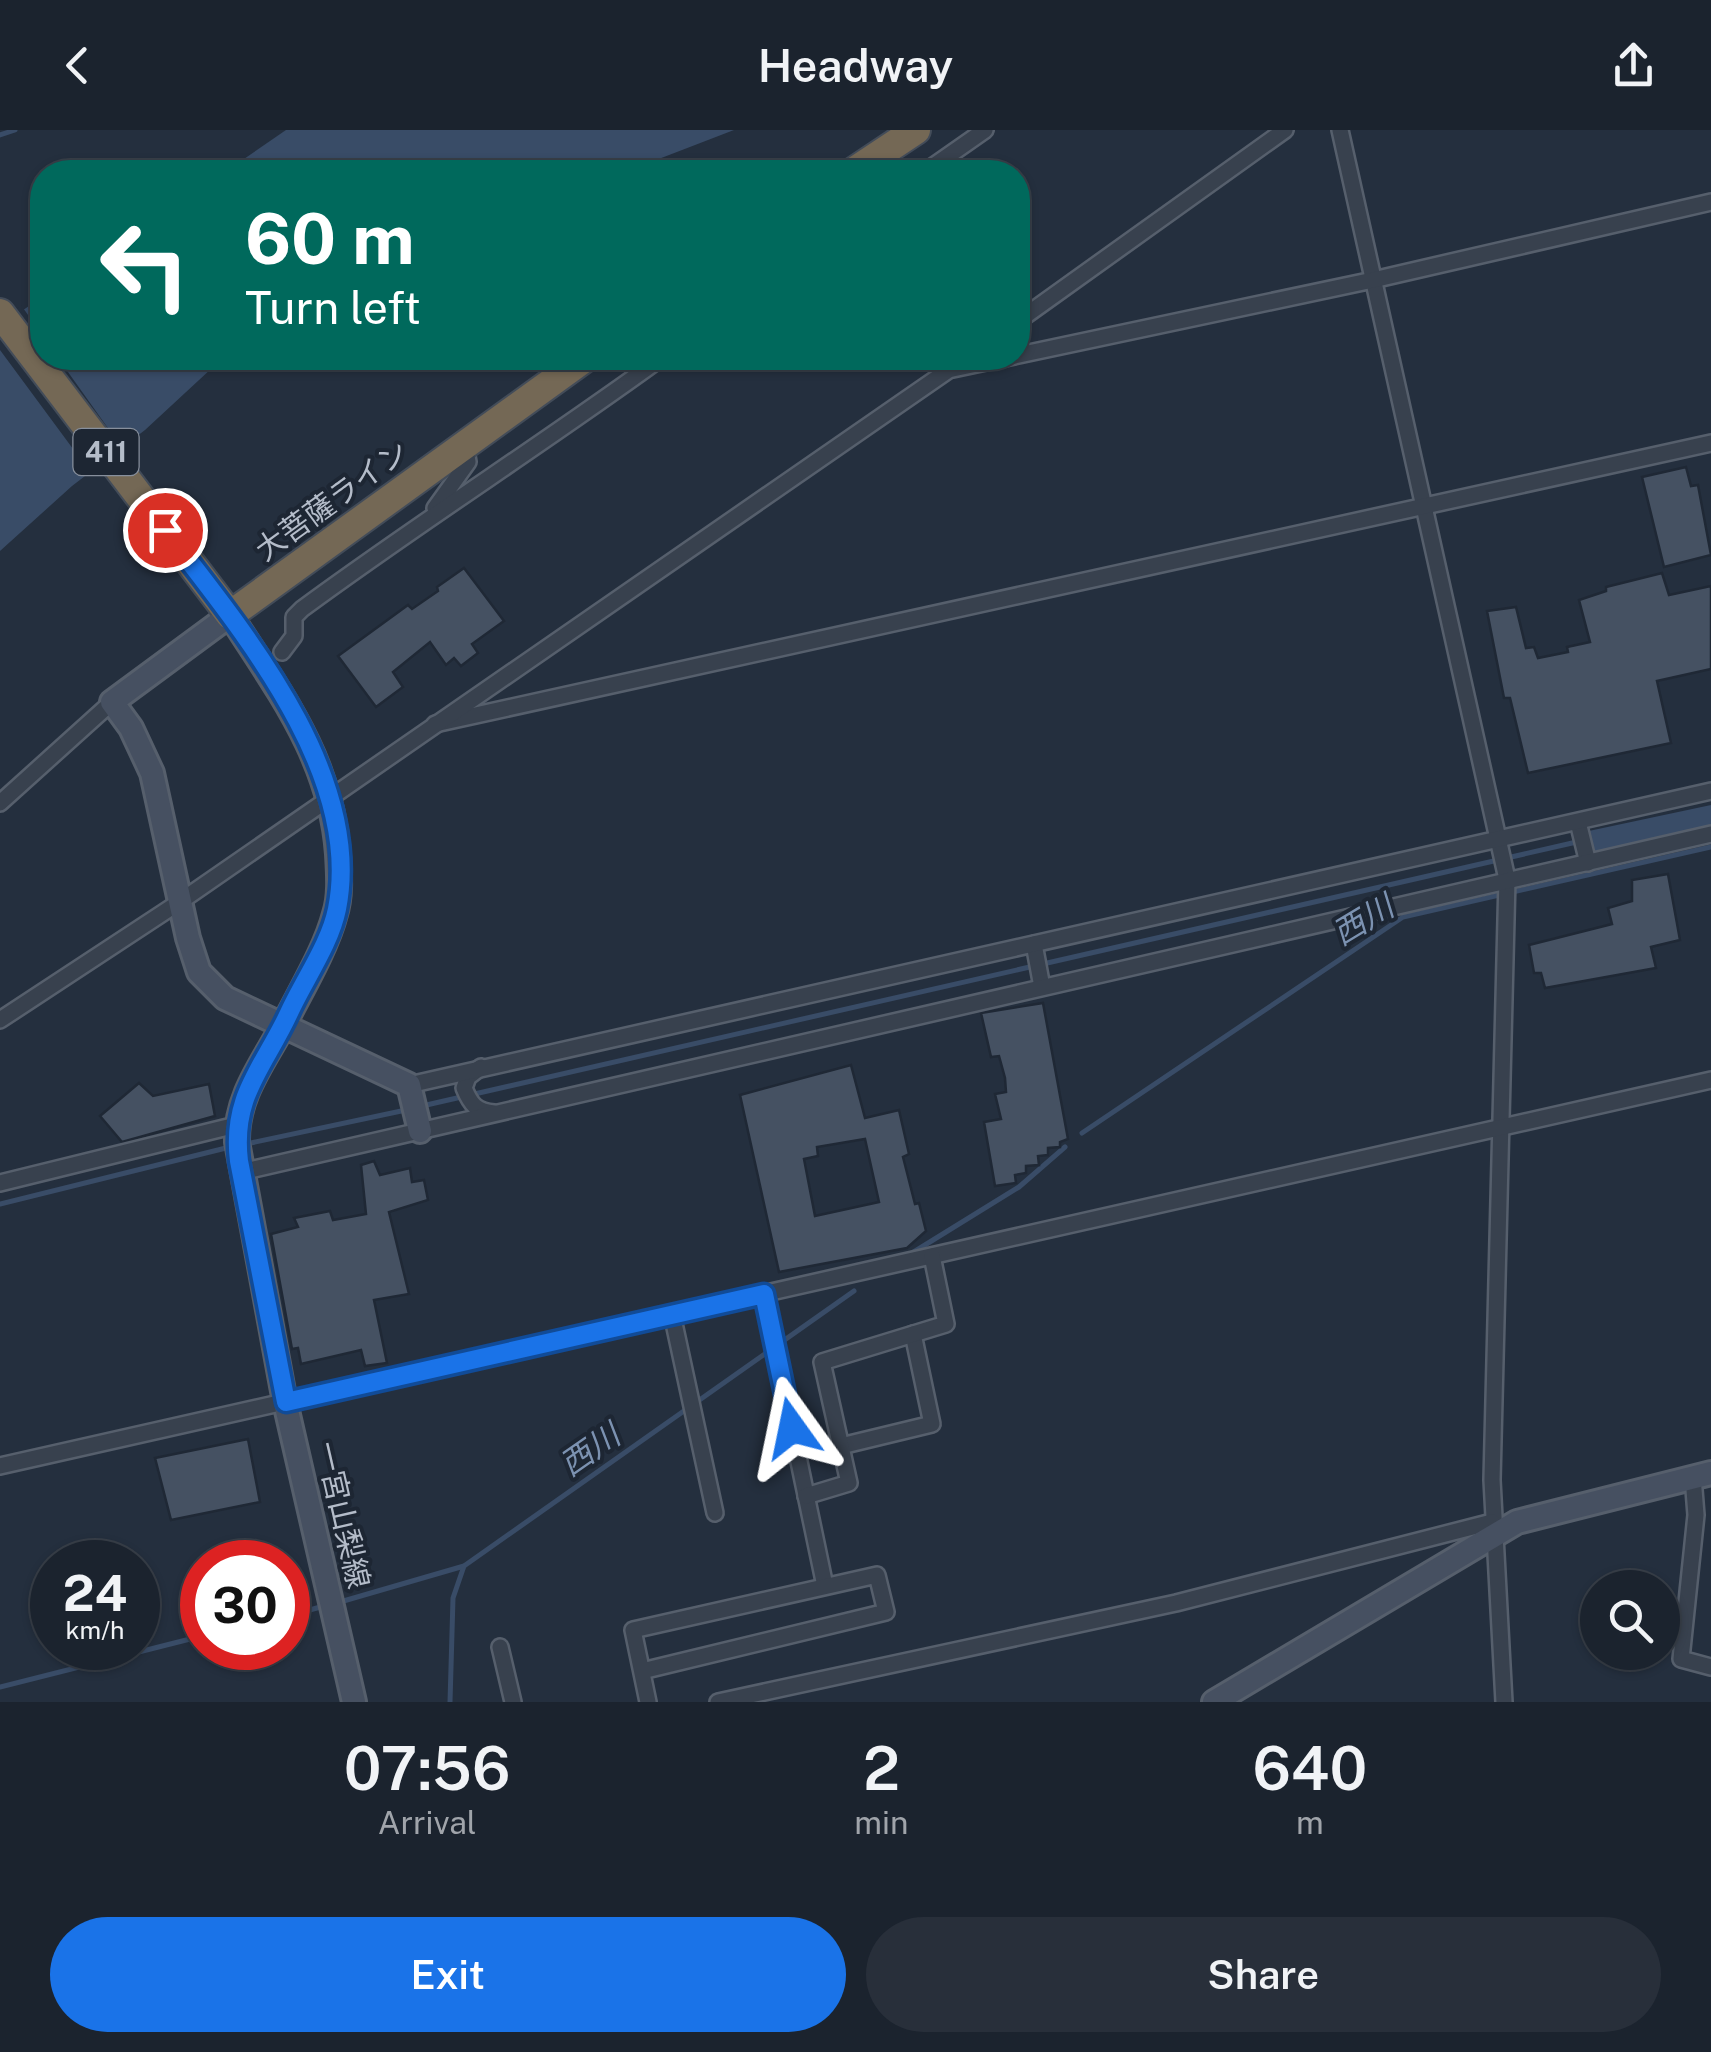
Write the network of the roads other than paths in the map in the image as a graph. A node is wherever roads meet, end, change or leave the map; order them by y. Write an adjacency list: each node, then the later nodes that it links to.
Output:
1 (916, 130): 5 (highway)
2 (985, 130): 6 (street)
3 (1285, 130): 9 (street)
4 (1340, 130): 8 (street)
5 (871, 160)
6 (941, 160)
7 (1711, 202): 8 (street)
8 (1373, 280): 12 (street); 19 (street)
9 (1030, 312)
10 (0, 313): 11 (highway, 411)
11 (30, 352)
12 (1030, 353)
13 (43, 370): 21 (highway, 411)
14 (568, 370): 17 (highway, 大菩薩ライン)
15 (645, 370): 20 (street)
16 (950, 370): 24 (street)
17 (465, 444): 20 (street); 21 (highway, 大菩薩ライン)
18 (1711, 444): 19 (street)
19 (1424, 505): 24 (street); 30 (street)
20 (430, 516): 22 (street)
21 (230, 615): 23 (main road); 26 (main road)
22 (282, 652)
23 (112, 702): 27 (street); 33 (main road)
24 (435, 724): 26 (street)
25 (1711, 791): 28 (street)
26 (331, 797): 33 (street); 37 (main road)
27 (0, 802)
28 (1579, 827): 30 (street); 31 (street)
29 (1711, 834): 31 (street)
30 (1499, 845): 32 (street); 34 (street)
31 (1586, 860): 32 (street)
32 (1506, 880): 35 (street); 42 (street)
33 (181, 901): 36 (street); 37 (main road)
34 (1034, 944): 35 (street); 38 (street)
35 (1042, 987): 41 (street)
36 (0, 1020)
37 (284, 1024): 40 (main road); 43 (main road)
38 (480, 1067): 40 (street); 41 (street)
39 (1711, 1080): 42 (street)
40 (414, 1109): 41 (street); 43 (street)
41 (498, 1113)
42 (1502, 1126): 45 (street); 55 (street)
43 (238, 1150): 44 (street); 49 (main road, 一宮山梨線)
44 (0, 1182)
45 (932, 1256): 46 (street); 48 (street)
46 (764, 1294): 47 (street); 53 (street)
47 (672, 1314): 49 (street); 54 (street)
48 (913, 1334): 50 (street); 50 (street)
49 (286, 1402): 51 (street); 60 (main road, 一宮山梨線)
50 (841, 1446): 53 (street)
51 (0, 1466)
52 (1702, 1475): 55 (main road); 58 (street)
53 (806, 1496): 56 (street)
54 (715, 1513)
55 (1492, 1529): 63 (street); 64 (main road); 65 (street)
56 (825, 1586): 59 (street); 59 (street)
57 (500, 1647): 61 (street)
58 (1711, 1667)
59 (642, 1670): 62 (street)
60 (354, 1702)
61 (512, 1702)
62 (648, 1702)
63 (718, 1702)
64 (1214, 1702)
65 (1504, 1702)

